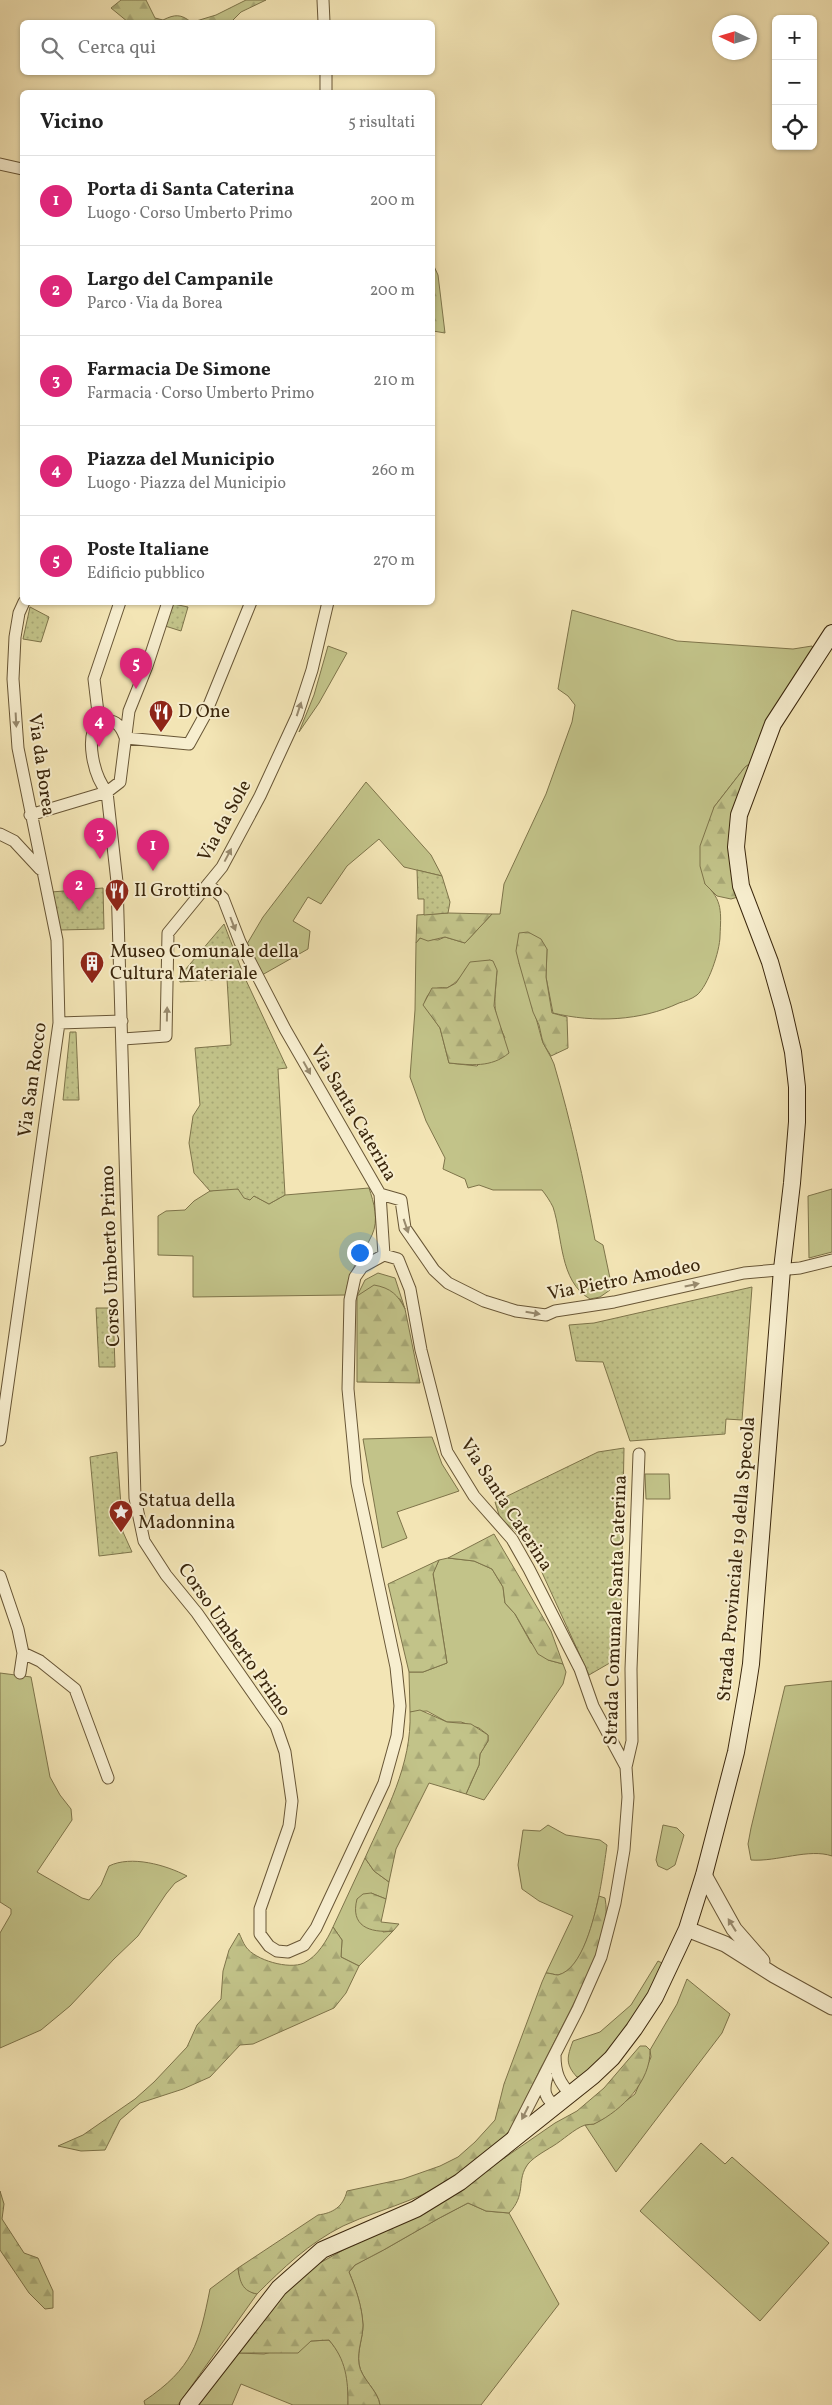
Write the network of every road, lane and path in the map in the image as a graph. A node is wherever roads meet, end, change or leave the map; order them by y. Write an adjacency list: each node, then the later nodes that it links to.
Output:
1 (323, 0): 2 (street)
2 (324, 20)
3 (326, 75): 4 (street)
4 (326, 90)
5 (0, 164): 6 (street)
6 (20, 169)
7 (23, 605): 16 (street, Via da Borea, one-way to 16)
8 (119, 605): 13 (street)
9 (167, 605): 14 (street)
10 (250, 605): 14 (street)
11 (327, 605): 19 (street, Via da Sole, one-way to 11)
12 (832, 633): 27 (main road, Strada Provinciale 19 della Specola)
13 (99, 721): 14 (street); 15 (street, Corso Umberto Primo)
14 (128, 738): 15 (street)
15 (107, 792): 16 (street); 21 (street, Corso Umberto Primo)
16 (30, 815): 18 (street, Via da Borea)
17 (0, 834): 18 (street)
18 (41, 871): 20 (street, Via da Borea)
19 (208, 884): 23 (street, Via da Sole, one-way to 19); 24 (street, Via Santa Caterina, one-way to 24)
20 (56, 932): 22 (street, Via San Rocco)
21 (122, 1021): 22 (street); 23 (street, Corso Umberto Primo)
22 (59, 1023): 28 (street, Via San Rocco)
23 (122, 1039): 25 (street, Corso Umberto Primo)
24 (380, 1194): 25 (street, Via Santa Caterina); 27 (street, Via Pietro Amodeo, one-way to 27)
25 (384, 1255): 33 (street, Via Santa Caterina)
26 (832, 1260): 27 (street)
27 (782, 1269): 35 (main road, Strada Provinciale 19 della Specola)
28 (0, 1440)
29 (639, 1454): 33 (street, Strada Comunale Santa Caterina)
30 (0, 1576): 31 (street)
31 (23, 1653): 32 (street); 34 (street)
32 (20, 1673)
33 (626, 1767): 39 (street, Via Santa Caterina)
34 (108, 1778)
35 (704, 1875): 36 (main road, Strada Provinciale 19 della Specola); 37 (street, one-way to 35)
36 (687, 1930): 37 (street); 40 (main road, Strada Provinciale 19 della Specola)
37 (774, 1975): 38 (street)
38 (832, 2007)
39 (555, 2054): 40 (street); 41 (street, Via Santa Caterina); 42 (street, Via Santa Caterina, one-way to 42)
40 (571, 2095): 41 (main road, Strada Provinciale 19 della Specola)
41 (558, 2106): 42 (main road, Strada Provinciale 19 della Specola)
42 (510, 2142): 43 (main road, Strada Provinciale 19 della Specola)
43 (188, 2405)

